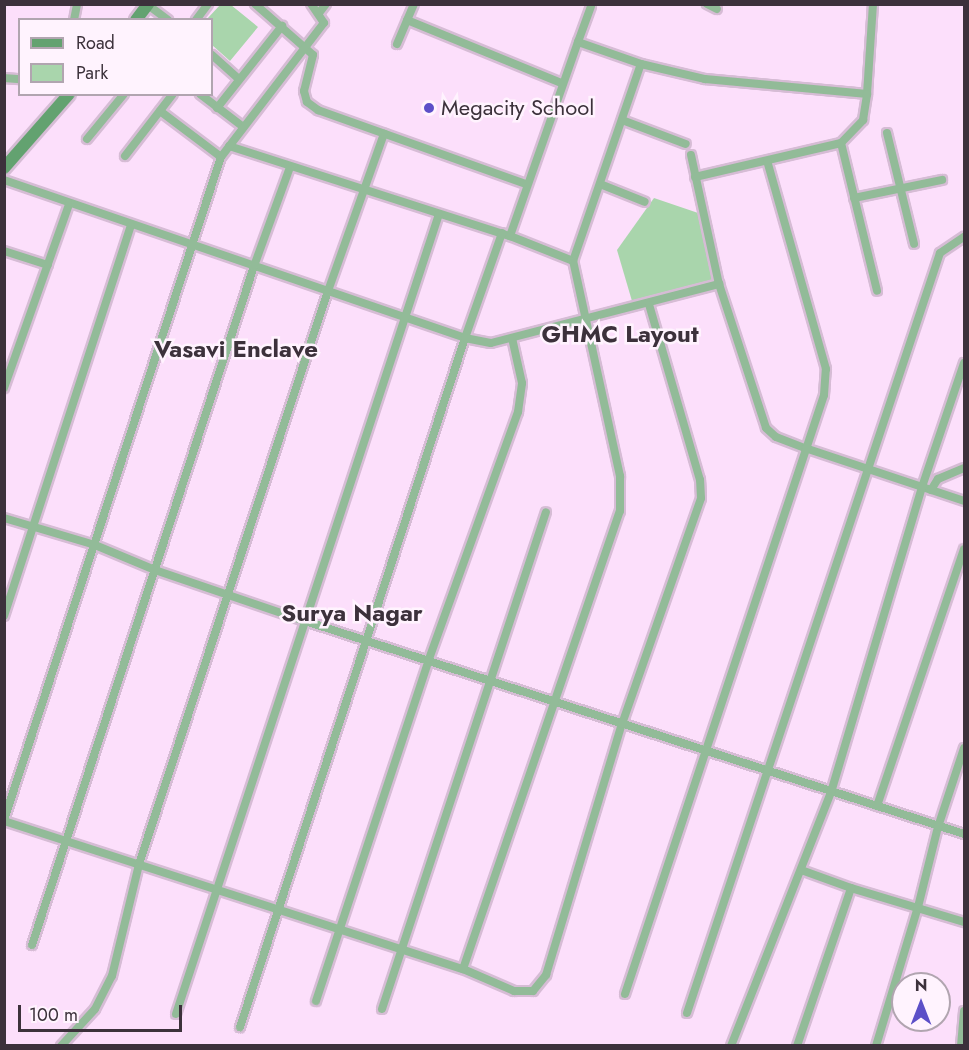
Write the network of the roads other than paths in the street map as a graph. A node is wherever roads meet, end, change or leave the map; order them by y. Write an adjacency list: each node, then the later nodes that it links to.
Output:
1 (208, 4): 14 (street)
2 (255, 4): 16 (street)
3 (311, 4): 11 (street)
4 (326, 4): 11 (street)
5 (414, 4): 15 (street)
6 (707, 4): 10 (street)
7 (873, 4): 24 (street)
8 (148, 5): 12 (street); 13 (street)
9 (591, 6): 17 (street)
10 (717, 9)
11 (319, 12): 19 (street)
12 (138, 18)
13 (165, 18)
14 (198, 18)
15 (407, 20): 18 (street); 23 (street)
16 (282, 26): 19 (street); 22 (street)
17 (578, 42): 21 (street); 23 (street)
18 (397, 44)
19 (306, 46): 34 (street); 36 (street)
20 (213, 56): 22 (street)
21 (641, 64): 24 (street); 33 (street)
22 (239, 79): 30 (street)
23 (561, 83): 50 (street)
24 (867, 94): 38 (street)
25 (58, 96): 31 (street)
26 (67, 96): 31 (street)
27 (122, 96): 37 (street)
28 (171, 96): 32 (street)
29 (202, 96): 30 (street)
30 (217, 108): 34 (street)
31 (55, 110): 46 (street)
32 (160, 111): 42 (street); 43 (street)
33 (622, 120): 39 (street); 51 (street)
34 (242, 126): 40 (street)
35 (887, 133): 52 (street)
36 (384, 134): 50 (street); 53 (street)
37 (87, 139)
38 (841, 143): 44 (street); 54 (street)
39 (686, 144)
40 (229, 146): 43 (street); 45 (street)
41 (691, 155): 47 (street)
42 (125, 156)
43 (221, 157): 62 (street)
44 (767, 161): 47 (street); 77 (street)
45 (290, 166): 53 (street); 66 (street)
46 (4, 168)
47 (695, 177): 67 (street)
48 (4, 180): 56 (street)
49 (942, 180): 52 (street)
50 (526, 184): 59 (street)
51 (600, 184): 55 (street); 64 (street)
52 (901, 188): 54 (street); 61 (street)
53 (363, 191): 57 (street); 68 (street)
54 (854, 198): 69 (street)
55 (645, 202)
56 (69, 204): 58 (street); 65 (street)
57 (439, 214): 59 (street); 71 (street)
58 (131, 226): 62 (street); 84 (street)
59 (506, 234): 64 (street); 73 (street)
60 (964, 237): 79 (street)
61 (915, 244)
62 (191, 245): 66 (street); 85 (street)
63 (4, 251): 65 (street)
64 (573, 261): 72 (street)
65 (48, 265): 76 (street)
66 (254, 266): 68 (street); 87 (street)
67 (719, 284): 70 (street); 77 (street)
68 (328, 291): 71 (street); 88 (street)
69 (877, 291)
70 (649, 305): 72 (street); 96 (street)
71 (404, 318): 73 (street); 91 (street)
72 (583, 318): 74 (street); 95 (street)
73 (465, 338): 74 (street); 92 (street)
74 (512, 338): 93 (street)
75 (964, 363): 80 (street)
76 (4, 388)
77 (805, 448): 79 (street); 98 (street)
78 (964, 468): 80 (street)
79 (867, 469): 80 (street); 99 (street)
80 (926, 489): 81 (street); 100 (street)
81 (964, 501)
82 (546, 512): 94 (street)
83 (4, 518): 84 (street)
84 (31, 526): 85 (street); 89 (street)
85 (95, 545): 87 (street); 102 (street)
86 (964, 549): 101 (street)
87 (155, 570): 88 (street); 105 (street)
88 (227, 594): 91 (street); 106 (street)
89 (8, 598): 90 (street)
90 (4, 616)
91 (305, 621): 92 (street); 109 (street)
92 (365, 640): 93 (street); 111 (street)
93 (429, 659): 94 (street); 113 (street)
94 (490, 681): 95 (street); 115 (street)
95 (553, 702): 96 (street); 116 (street)
96 (622, 724): 98 (street); 116 (street)
97 (964, 748): 103 (street)
98 (705, 752): 99 (street); 117 (street)
99 (767, 772): 100 (street); 121 (street)
100 (832, 789): 101 (street); 107 (street)
101 (877, 807): 103 (street)
102 (4, 820): 105 (street)
103 (938, 826): 104 (street); 110 (street)
104 (964, 834)
105 (68, 841): 106 (street); 114 (street)
106 (139, 864): 109 (street); 124 (street)
107 (801, 870): 108 (street); 125 (street)
108 (851, 888): 110 (street); 126 (street)
109 (217, 889): 111 (street); 122 (street)
110 (918, 907): 112 (street); 127 (street)
111 (278, 909): 113 (street); 123 (street)
112 (964, 922)
113 (342, 930): 115 (street); 118 (street)
114 (32, 945)
115 (401, 949): 116 (street); 119 (street)
116 (463, 969)
117 (625, 994)
118 (316, 1001)
119 (382, 1009)
120 (964, 1011): 128 (street)
121 (687, 1013)
122 (176, 1014)
123 (240, 1027)
124 (61, 1046)
125 (731, 1046)
126 (797, 1046)
127 (876, 1046)
128 (961, 1046)

